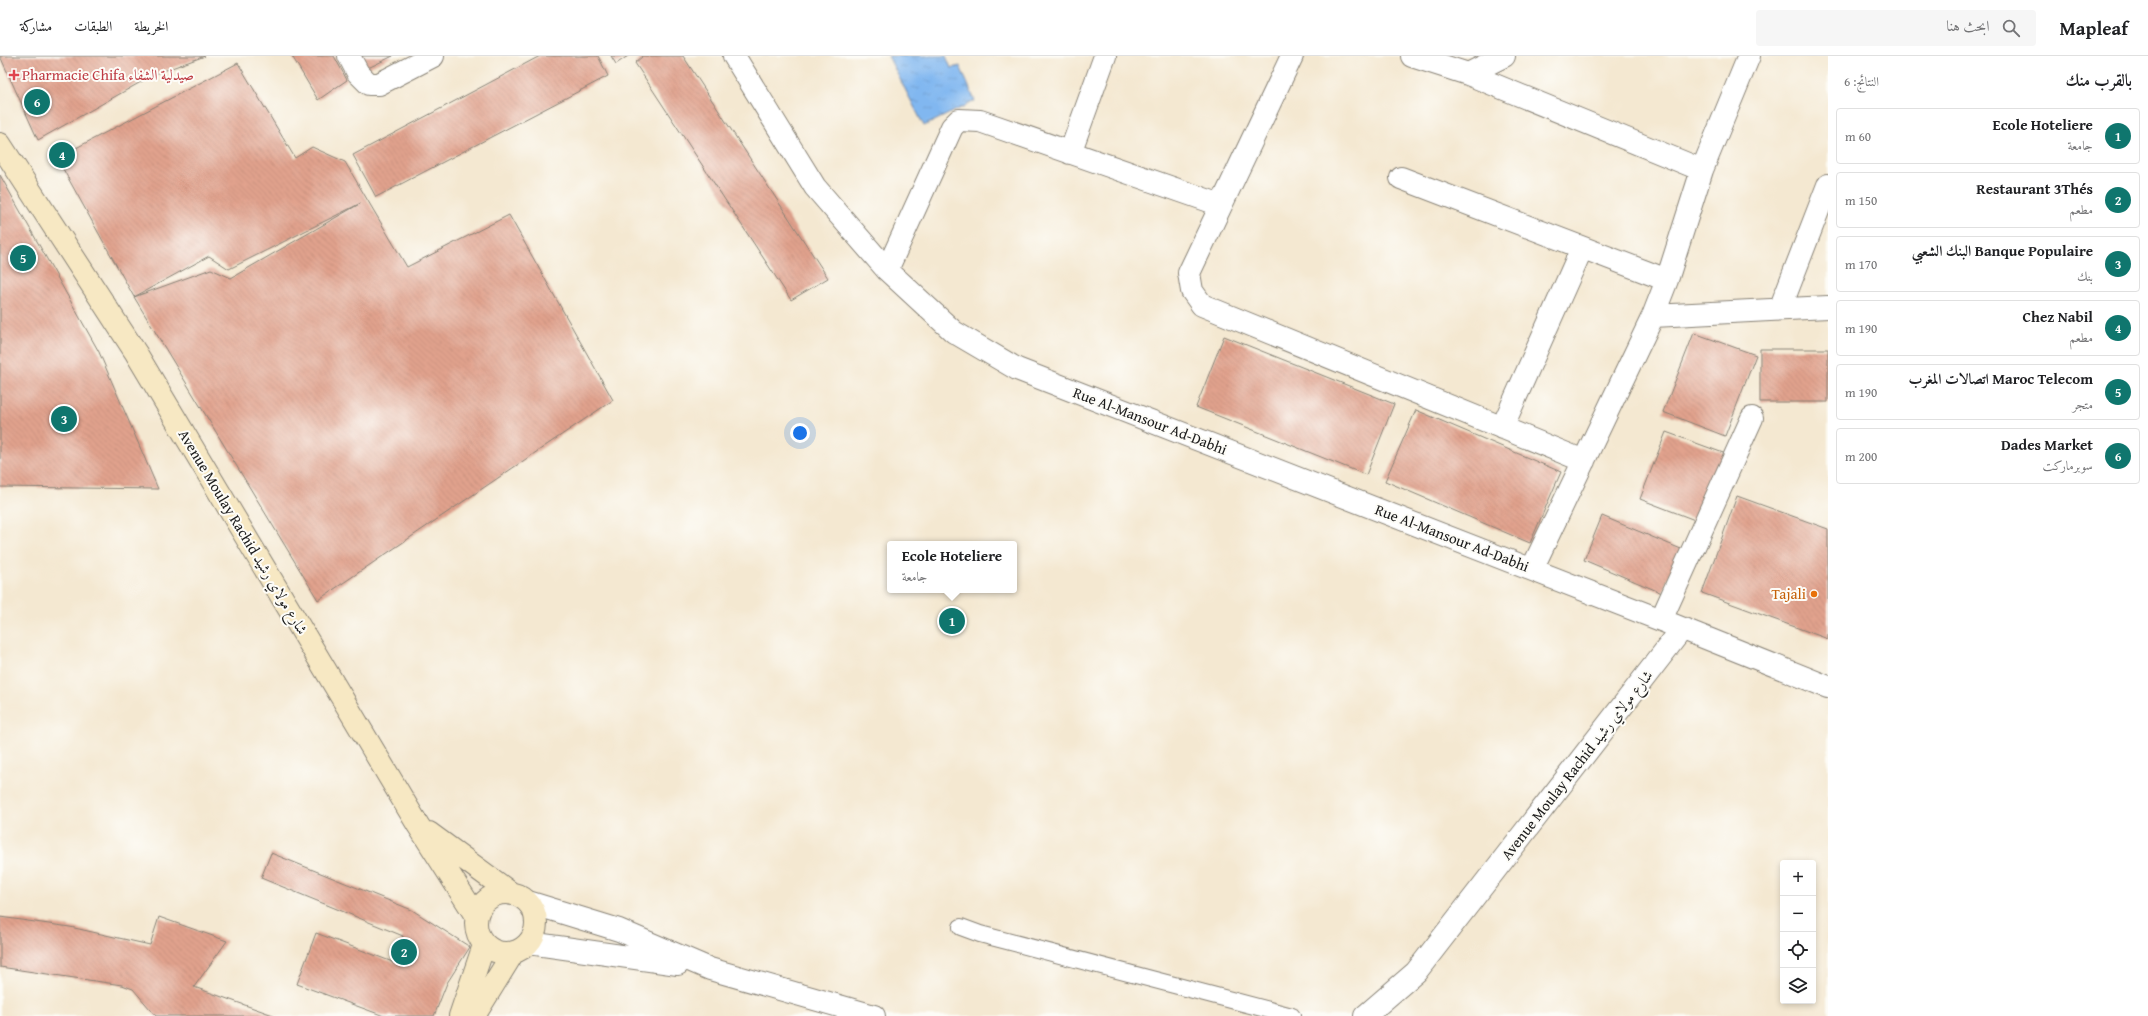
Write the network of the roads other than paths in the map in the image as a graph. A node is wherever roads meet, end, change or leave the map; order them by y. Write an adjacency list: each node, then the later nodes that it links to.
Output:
1 (349, 56): 2 (street)
2 (433, 56)
3 (734, 56): 17 (street, Rue Al-Mansour Ad-Dabhi)
4 (1105, 56): 11 (street)
5 (1292, 56): 15 (street)
6 (1412, 56): 9 (street)
7 (1504, 56): 9 (street)
8 (1749, 56): 12 (street)
9 (1468, 74): 12 (street)
10 (0, 144): 29 (main road, Avenue Moulay Rachid شارع مولاي رشيد)
11 (1070, 153): 15 (street); 17 (street)
12 (1702, 170): 18 (street)
13 (1401, 178): 16 (street)
14 (1828, 185): 20 (street)
15 (1221, 205): 23 (street)
16 (1582, 248): 18 (street); 23 (street)
17 (887, 270): 25 (street, Rue Al-Mansour Ad-Dabhi)
18 (1666, 280): 21 (street)
19 (1828, 307): 20 (street)
20 (1780, 309): 21 (street)
21 (1653, 316): 24 (street)
22 (1752, 418): 26 (street)
23 (1502, 428): 24 (street)
24 (1584, 460): 25 (street)
25 (1532, 569): 26 (street, Rue Al-Mansour Ad-Dabhi)
26 (1661, 620): 27 (street, Rue Al-Mansour Ad-Dabhi)
27 (1682, 629): 28 (street); 40 (street, Avenue Moulay Rachid شارع مولاي رشيد)
28 (1828, 687)
29 (418, 825): 30 (main road, Avenue Moulay Rachid شارع مولاي رشيد); 31 (main road)
30 (520, 898): 31 (main road); 34 (main road); 35 (street, Avenue Moulay Rachid شارع مولاي رشيد)
31 (476, 916): 33 (main road)
32 (961, 927): 39 (lane)
33 (484, 944): 34 (main road); 36 (main road)
34 (521, 948): 35 (street, Avenue Moulay Rachid شارع مولاي رشيد); 37 (main road)
35 (710, 969): 38 (street, Avenue Moulay Rachid شارع مولاي رشيد)
36 (460, 1016)
37 (474, 1016)
38 (874, 1016)
39 (1292, 1016)
40 (1365, 1016)

